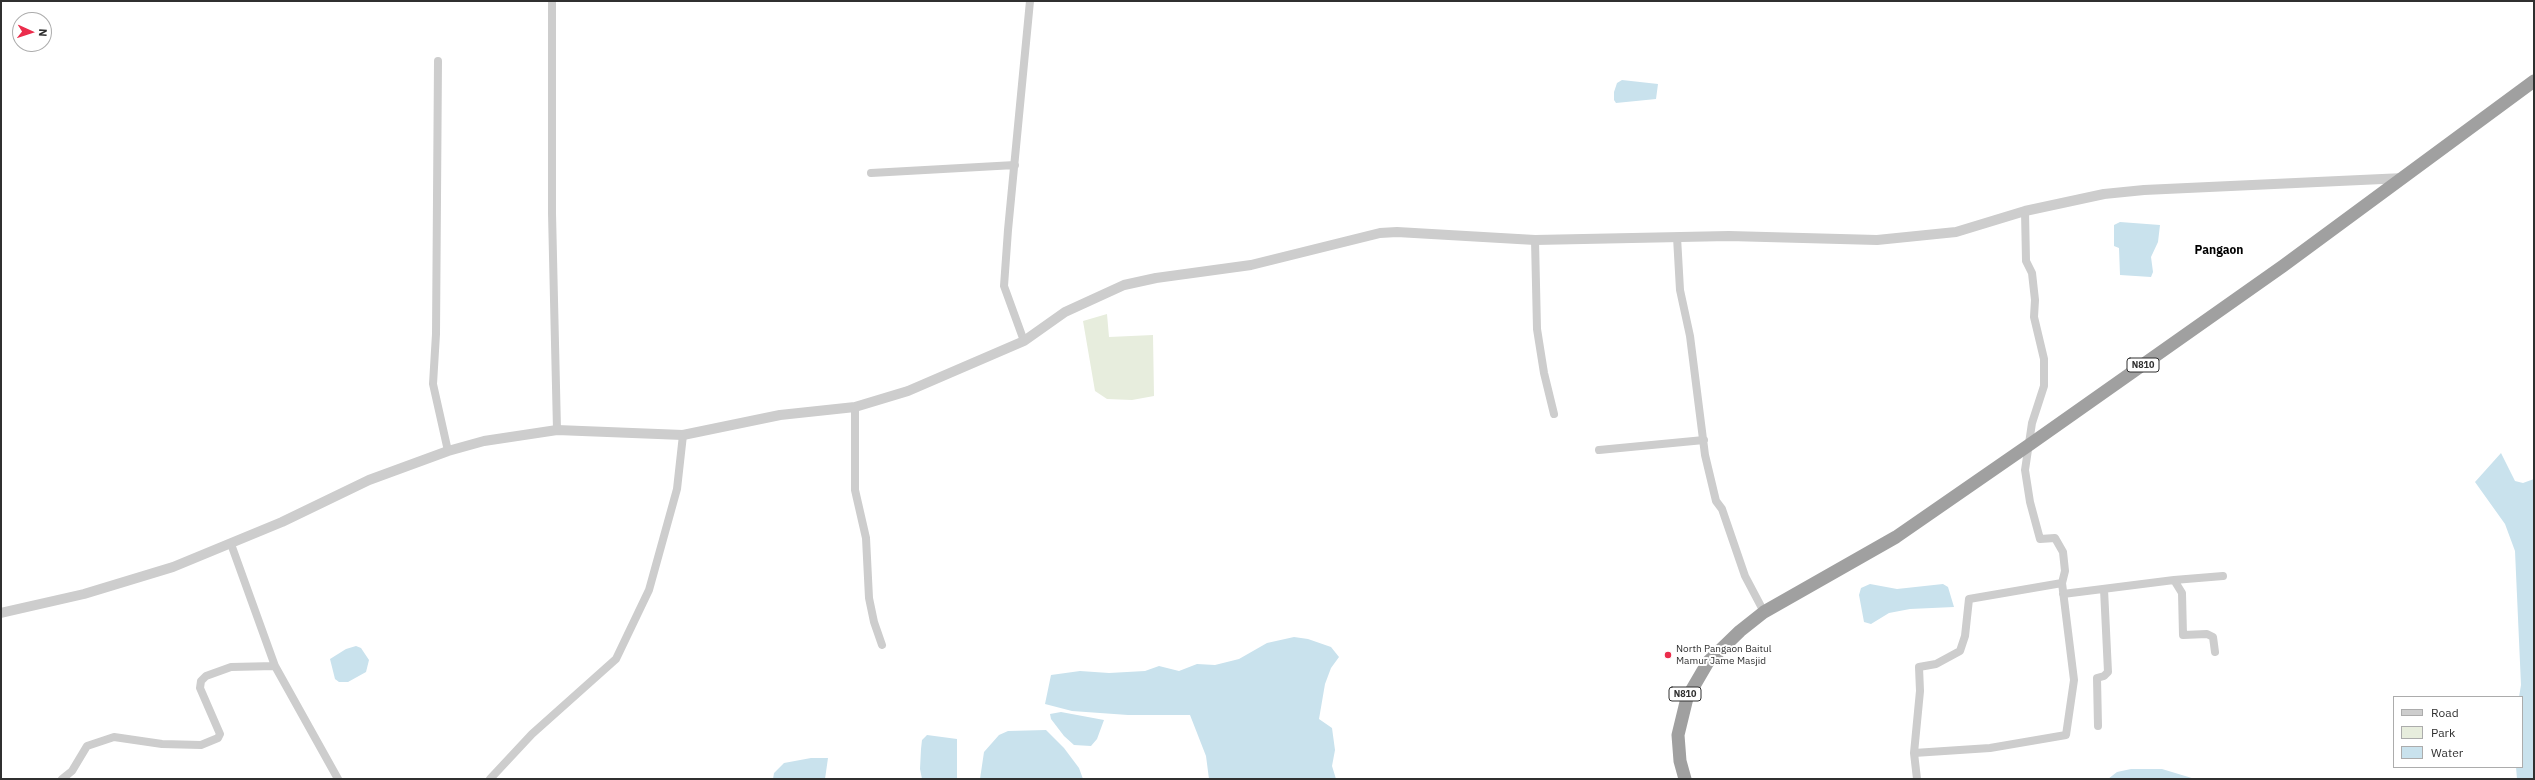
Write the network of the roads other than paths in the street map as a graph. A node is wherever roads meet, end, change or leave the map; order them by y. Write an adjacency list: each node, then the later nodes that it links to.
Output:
1 (552, 1): 14 (street)
2 (1030, 1): 5 (street)
3 (438, 61): 19 (street)
4 (2534, 81): 7 (highway, N810)
5 (1015, 165): 6 (street); 11 (street)
6 (871, 173)
7 (2404, 178): 8 (street); 17 (highway, N810)
8 (2025, 211): 9 (street); 17 (street)
9 (1677, 237): 10 (street); 16 (street)
10 (1535, 240): 11 (street); 13 (street)
11 (1024, 341): 12 (street)
12 (855, 407): 15 (street); 28 (street)
13 (1554, 414)
14 (557, 430): 15 (street); 19 (street)
15 (683, 434): 36 (street)
16 (1704, 440): 18 (street); 26 (street)
17 (2029, 445): 23 (street); 26 (highway, N810)
18 (1599, 450)
19 (448, 451): 20 (street)
20 (231, 544): 27 (street); 30 (street)
21 (2222, 576): 22 (street)
22 (2174, 580): 24 (street); 29 (street)
23 (2062, 583): 25 (street); 33 (street)
24 (2104, 589): 25 (street); 31 (street)
25 (2063, 594): 33 (street)
26 (1764, 612): 32 (highway, N810)
27 (1, 613)
28 (882, 645)
29 (2215, 652)
30 (275, 666): 34 (street); 35 (street)
31 (2098, 726)
32 (1677, 753): 37 (highway, N810); 38 (highway, N810)
33 (1914, 753): 39 (street)
34 (62, 779)
35 (338, 779)
36 (490, 779)
37 (1679, 779)
38 (1685, 779)
39 (1917, 779)

